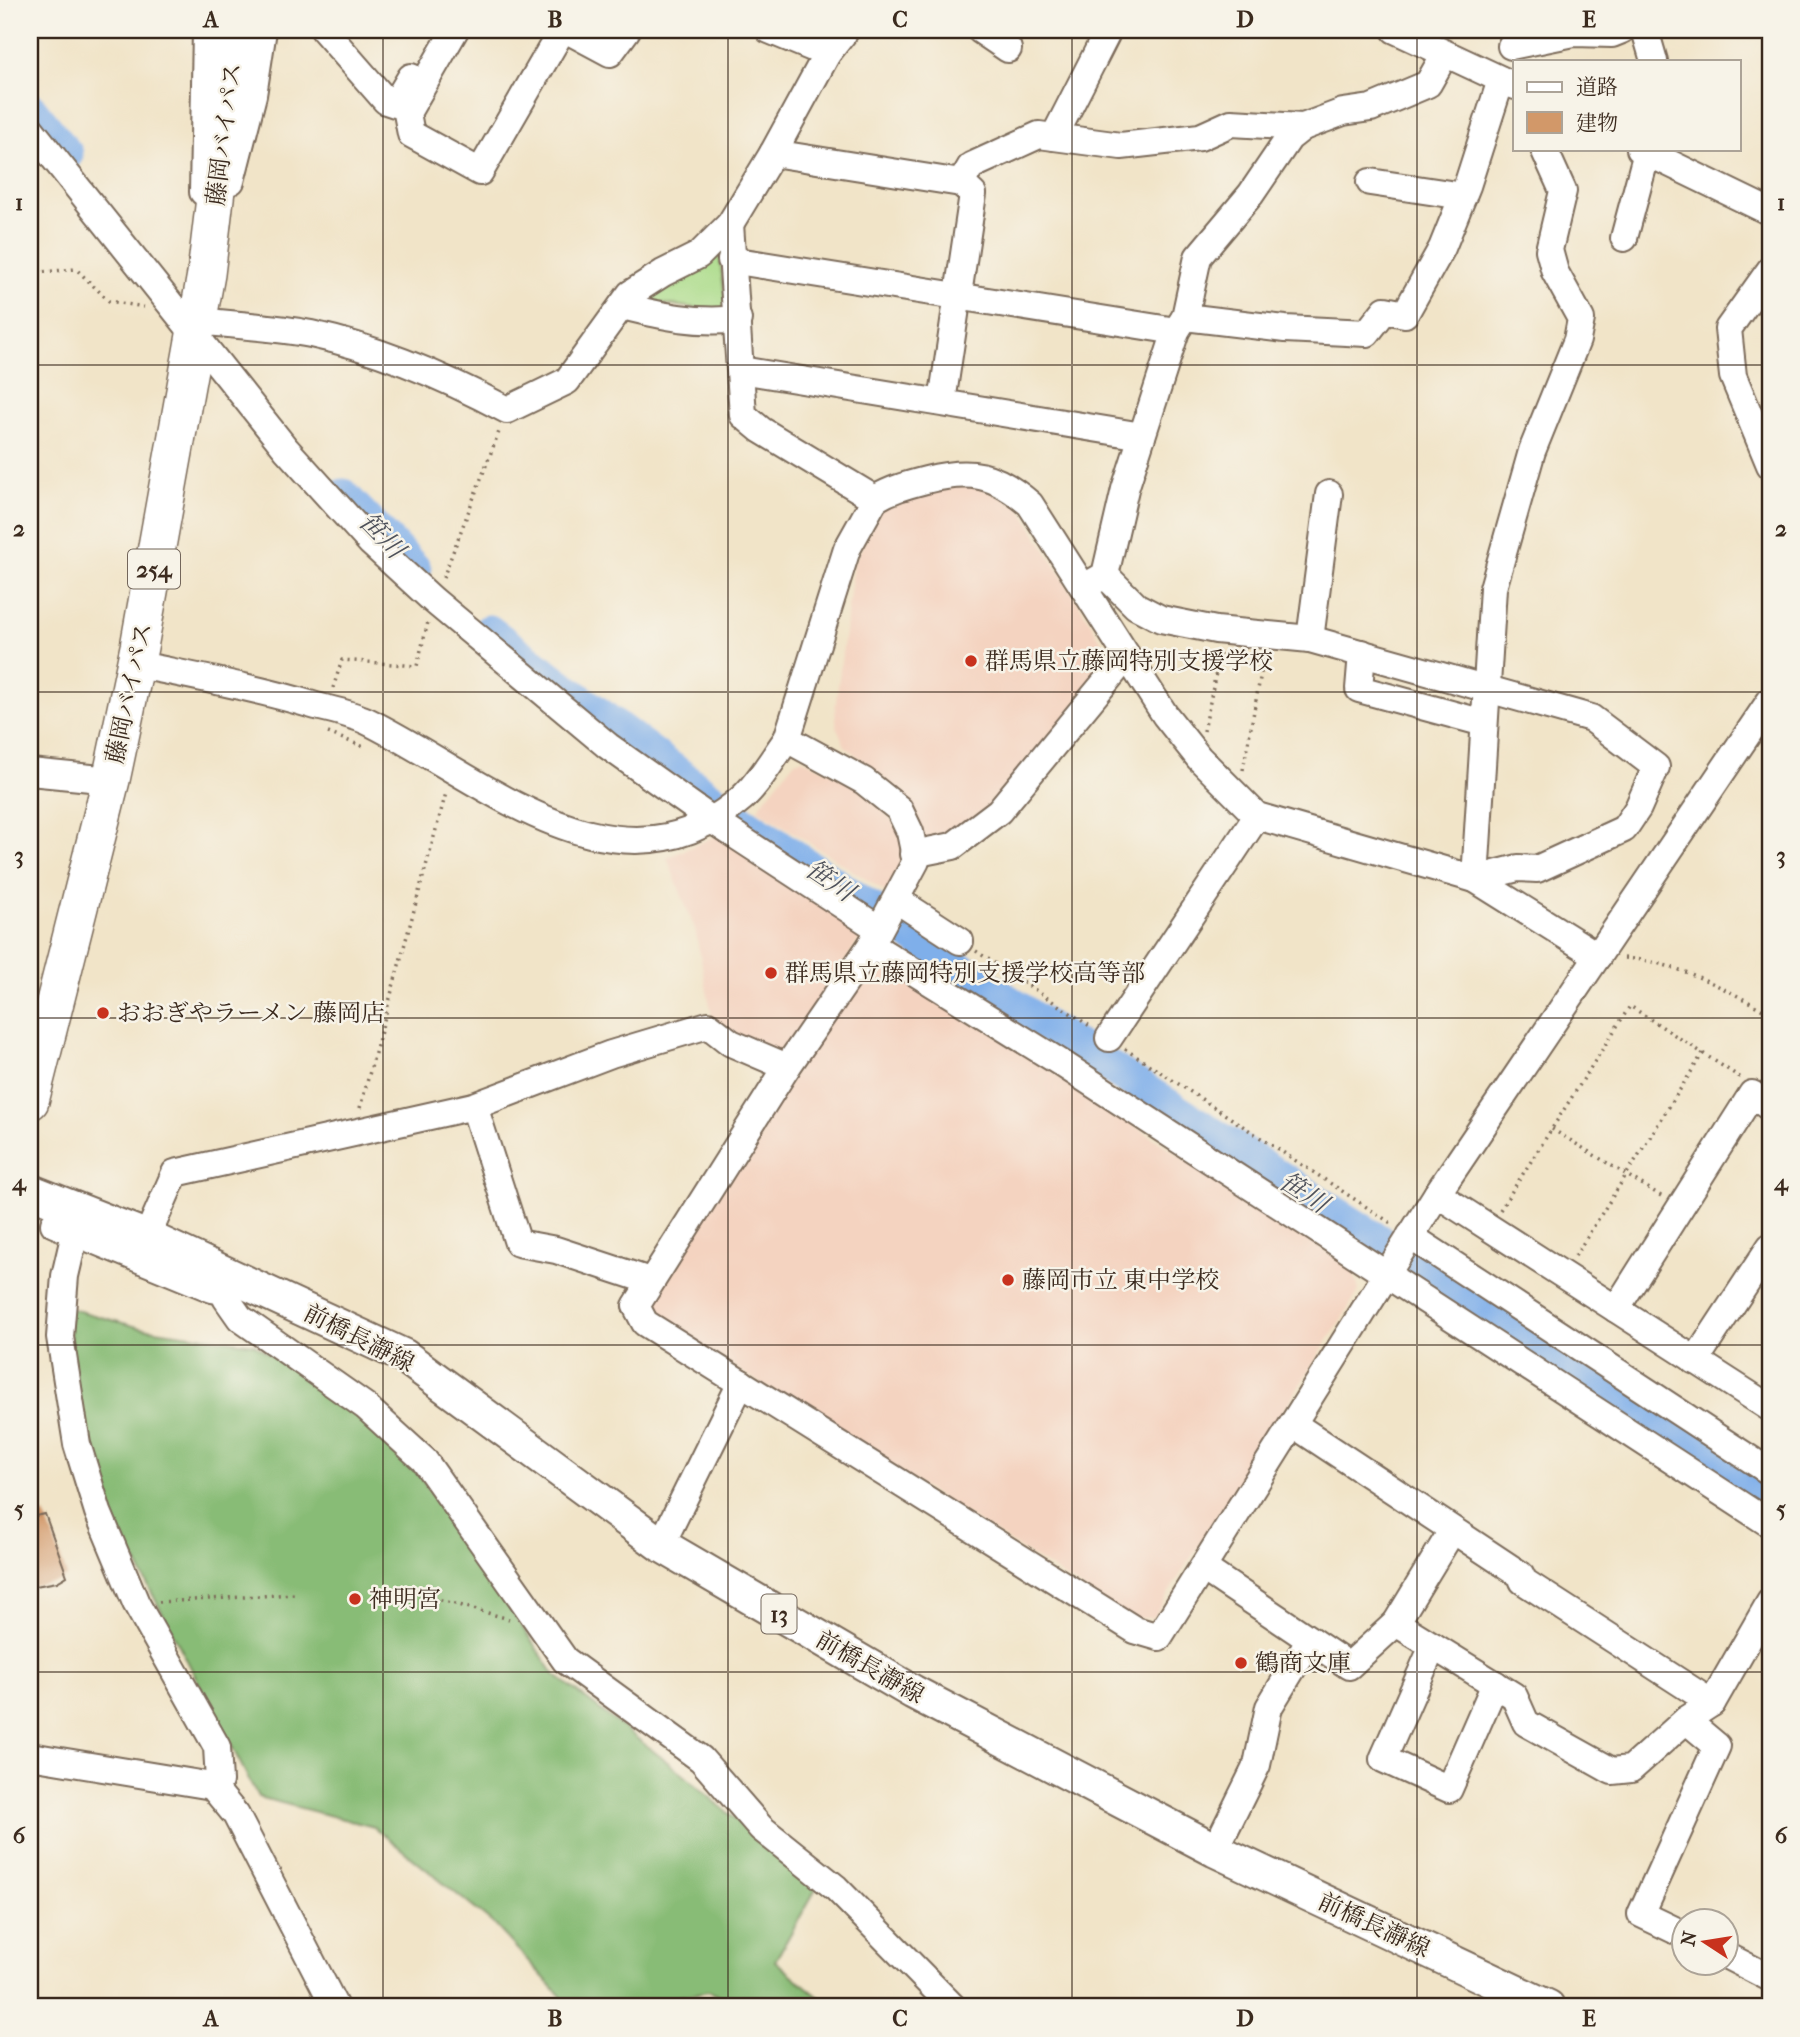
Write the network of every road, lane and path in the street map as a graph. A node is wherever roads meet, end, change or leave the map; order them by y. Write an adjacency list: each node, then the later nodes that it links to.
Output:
1 (206, 30): 38 (street)
2 (235, 30): 38 (highway, 藤岡バイパス / 254)
3 (262, 30): 38 (street)
4 (324, 30): 5 (street)
5 (438, 30)
6 (455, 30): 7 (street)
7 (562, 30)
8 (567, 30): 9 (street)
9 (627, 30)
10 (846, 30): 19 (street)
11 (980, 30): 18 (street)
12 (1395, 30): 20 (street)
13 (1622, 30): 17 (street)
14 (1645, 30): 21 (street)
15 (778, 32): 19 (street)
16 (1107, 34): 25 (street)
17 (1511, 38): 22 (street)
18 (1008, 49)
19 (827, 54): 28 (street)
20 (1446, 54): 22 (street); 23 (street)
21 (1654, 60)
22 (1509, 84): 31 (street)
23 (1303, 127): 25 (street); 43 (street)
24 (30, 128): 42 (street)
25 (1054, 137): 30 (street)
26 (1544, 150): 59 (street)
27 (1644, 150): 32 (street); 34 (street)
28 (773, 153): 30 (street); 33 (street)
29 (1370, 182): 31 (street)
30 (961, 183): 39 (street)
31 (1463, 196): 43 (street)
32 (1770, 212)
33 (730, 224): 35 (street); 40 (street)
34 (1624, 238)
35 (731, 260): 39 (street); 41 (street)
36 (1770, 270): 48 (street)
37 (30, 273): 42 (path)
38 (206, 274): 42 (highway, 藤岡バイパス / 254)
39 (958, 298): 43 (street); 45 (street)
40 (622, 306): 41 (street); 46 (street)
41 (738, 319): 44 (street)
42 (189, 321): 46 (street); 52 (street); 58 (highway, 藤岡バイパス / 254)
43 (1181, 324): 47 (street)
44 (741, 370): 45 (street); 50 (street)
45 (943, 402): 47 (street)
46 (507, 411): 52 (path)
47 (1142, 436): 51 (street)
48 (1770, 465)
49 (1329, 494): 55 (street)
50 (875, 499): 51 (street); 63 (street)
51 (1095, 581): 53 (street); 57 (street)
52 (438, 590): 61 (path); 70 (street)
53 (1224, 630): 54 (street); 65 (path)
54 (1268, 635): 55 (street); 69 (path)
55 (1310, 639): 56 (street)
56 (1362, 653): 59 (street); 62 (street)
57 (1127, 656): 65 (street); 72 (street)
58 (135, 664): 61 (street); 67 (highway, 藤岡バイパス / 254)
59 (1489, 688): 62 (street); 73 (street)
60 (1770, 701): 77 (street)
61 (328, 709): 64 (path); 70 (street)
62 (1484, 723): 73 (street)
63 (787, 739): 70 (street); 72 (street)
64 (370, 749)
65 (1199, 758): 69 (street)
66 (30, 772): 67 (street)
67 (111, 780): 82 (highway, 藤岡バイパス / 254)
68 (437, 786): 86 (path)
69 (1238, 794): 71 (street)
70 (719, 814): 75 (street)
71 (1257, 816): 73 (street); 79 (street)
72 (913, 854): 74 (street)
73 (1475, 879): 77 (street)
74 (897, 900): 75 (street); 76 (street)
75 (875, 937): 81 (street); 94 (street)
76 (960, 941): 79 (path)
77 (1598, 956): 78 (path); 89 (street)
78 (1770, 1014)
79 (1109, 1038): 94 (path)
80 (1703, 1053): 83 (path); 85 (path); 87 (path)
81 (787, 1067): 84 (street); 96 (street)
82 (30, 1101)
83 (1761, 1101): 90 (street)
84 (474, 1106): 86 (street); 96 (street)
85 (1552, 1129): 87 (path); 91 (path)
86 (353, 1135): 92 (street)
87 (1628, 1175): 90 (path); 95 (path)
88 (30, 1191): 92 (main road, 前橋長瀞線 / 13)
89 (1437, 1194): 91 (street); 94 (street)
90 (1681, 1208): 98 (street)
91 (1489, 1227): 95 (street)
92 (147, 1237): 97 (main road, 前橋長瀞線 / 13)
93 (1770, 1247): 99 (street)
94 (1399, 1254): 102 (street); 103 (street); 104 (street)
95 (1563, 1274): 98 (street)
96 (650, 1280): 100 (street)
97 (230, 1284): 106 (main road, 前橋長瀞線 / 13); 111 (street); 113 (street)
98 (1616, 1309): 99 (street)
99 (1695, 1361): 101 (street)
100 (741, 1382): 106 (street); 107 (street)
101 (1770, 1408)
102 (1293, 1424): 105 (street); 107 (street)
103 (1770, 1472)
104 (1770, 1524)
105 (1452, 1531): 112 (street); 117 (street)
106 (661, 1545): 121 (main road, 前橋長瀞線 / 13)
107 (1203, 1568): 114 (street)
108 (294, 1594): 111 (path)
109 (427, 1596): 113 (path)
110 (1770, 1602): 117 (street)
111 (136, 1603): 120 (street)
112 (1396, 1623): 114 (street); 115 (street)
113 (539, 1627): 125 (street)
114 (1310, 1640): 121 (street)
115 (1433, 1646): 116 (street); 116 (street)
116 (1495, 1684): 118 (street)
117 (1712, 1703): 118 (street)
118 (1686, 1720): 122 (street)
119 (30, 1756): 120 (street)
120 (212, 1786): 126 (street)
121 (1215, 1850): 128 (main road, 前橋長瀞線 / 13)
122 (1671, 1928)
123 (1741, 1963): 124 (street)
124 (1770, 1978)
125 (952, 2006): 127 (path)
126 (335, 2007)
127 (874, 2007)
128 (1548, 2007)

